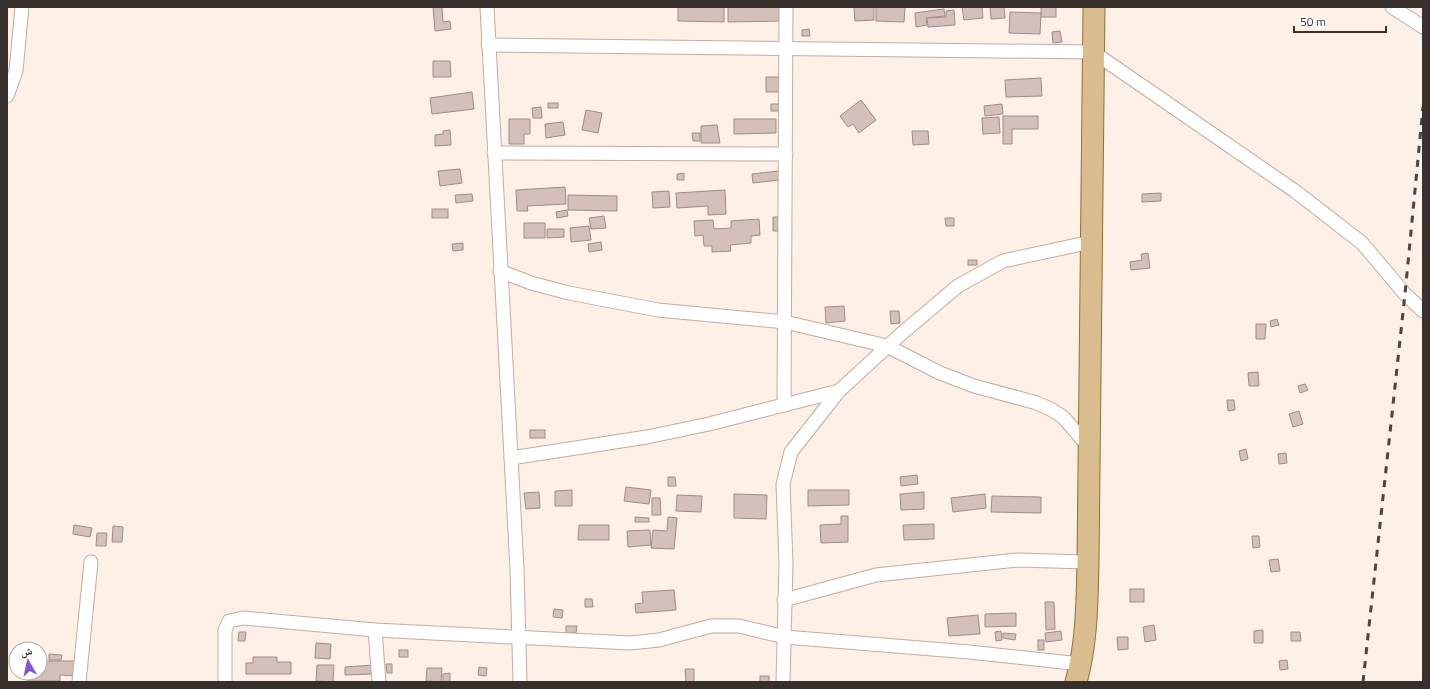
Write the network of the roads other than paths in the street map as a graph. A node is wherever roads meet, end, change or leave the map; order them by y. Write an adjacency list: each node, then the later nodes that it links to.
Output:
1 (22, 7): 10 (street)
2 (487, 7): 7 (street)
3 (786, 7): 8 (street)
4 (1094, 7): 9 (main road)
5 (1392, 7): 6 (street)
6 (1423, 27)
7 (488, 45): 8 (street); 11 (street)
8 (787, 49): 9 (street); 12 (street)
9 (1093, 52): 13 (main road); 15 (street)
10 (7, 96)
11 (494, 153): 12 (street); 14 (street)
12 (786, 154): 16 (street)
13 (1091, 242): 17 (street); 20 (main road)
14 (500, 271): 16 (street); 21 (street)
15 (1423, 311)
16 (785, 322): 17 (street); 19 (street)
17 (887, 346): 18 (street); 20 (street)
18 (839, 391): 19 (street); 24 (street)
19 (784, 405): 21 (street)
20 (1089, 447): 23 (main road)
21 (511, 458): 27 (street)
22 (91, 562): 29 (street)
23 (1088, 562): 24 (street); 28 (main road)
24 (784, 600): 26 (street)
25 (375, 630): 27 (street); 30 (street); 31 (street)
26 (785, 637): 27 (street); 28 (street); 33 (street)
27 (519, 638): 32 (street)
28 (1078, 673)
29 (79, 682)
30 (225, 682)
31 (379, 682)
32 (520, 682)
33 (783, 682)

